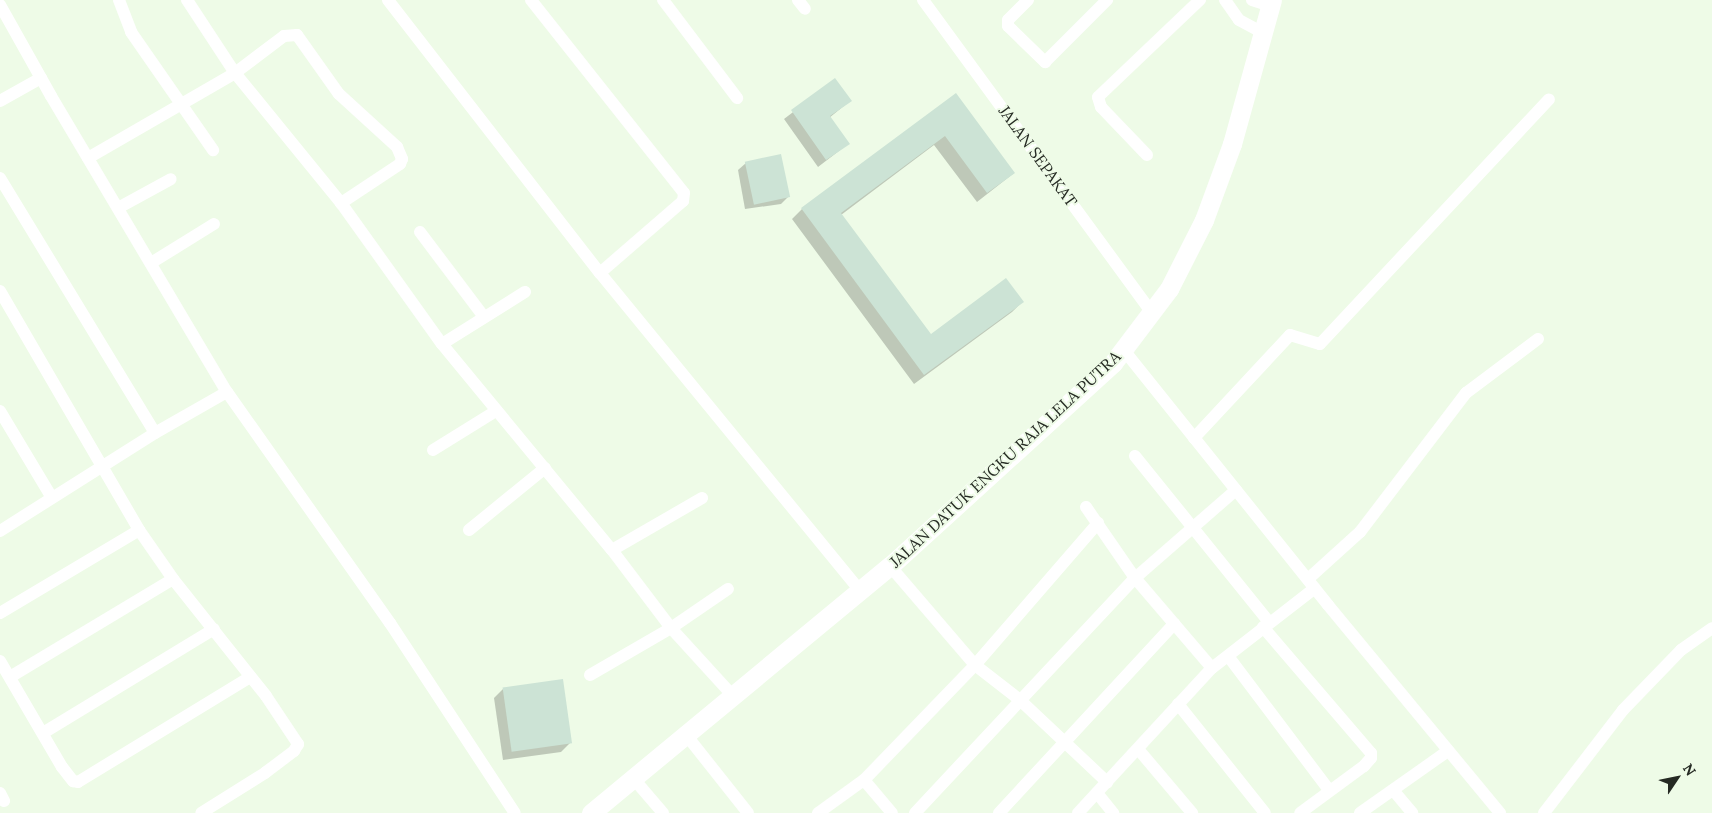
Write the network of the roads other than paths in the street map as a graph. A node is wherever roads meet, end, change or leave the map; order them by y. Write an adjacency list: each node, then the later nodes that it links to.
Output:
1 (119, 0): 20 (street)
2 (187, 0): 15 (street)
3 (388, 0): 31 (street)
4 (531, 0): 31 (street)
5 (663, 0): 17 (street)
6 (923, 0): 34 (street, JALAN SEPAKAT)
7 (1028, 0): 8 (street)
8 (1107, 0)
9 (1200, 0): 22 (street)
10 (1225, 0): 14 (street)
11 (1252, 0): 12 (street)
12 (1271, 3): 14 (street, JALAN DATUK ENGKU RAJA LELA PUTRA)
13 (0, 5): 16 (street)
14 (1262, 32): 34 (street, JALAN DATUK ENGKU RAJA LELA PUTRA)
15 (235, 72): 20 (street); 26 (street); 26 (street)
16 (41, 78): 19 (street); 23 (street)
17 (737, 98)
18 (1549, 99): 43 (street)
19 (0, 101)
20 (180, 105): 21 (street); 23 (street)
21 (213, 150)
22 (1147, 156)
23 (88, 158): 27 (street)
24 (0, 178): 42 (street)
25 (172, 178): 27 (street)
26 (341, 203): 37 (street)
27 (118, 208): 30 (street)
28 (214, 224): 30 (street)
29 (420, 232): 35 (street)
30 (151, 263): 39 (street)
31 (600, 273): 63 (street)
32 (0, 291): 46 (street)
33 (525, 292): 35 (street)
34 (1152, 313): 38 (street, JALAN DATUK ENGKU RAJA LELA PUTRA)
35 (484, 317): 37 (street)
36 (1538, 339): 61 (street)
37 (442, 344): 41 (street)
38 (1123, 349): 43 (street); 58 (street, JALAN DATUK ENGKU RAJA LELA PUTRA)
39 (227, 392): 42 (street); 92 (street)
40 (0, 411): 49 (street)
41 (496, 411): 44 (street); 47 (street)
42 (155, 432): 46 (street)
43 (1194, 438): 48 (street)
44 (433, 450)
45 (1135, 456): 53 (street)
46 (103, 468): 49 (street); 54 (street)
47 (546, 468): 55 (street); 57 (street)
48 (1236, 490): 53 (street); 61 (street)
49 (52, 498): 56 (street)
50 (702, 498): 57 (street)
51 (1086, 507): 52 (street)
52 (1098, 524): 59 (street); 72 (street)
53 (1193, 527): 59 (street); 66 (street)
54 (139, 530): 60 (street); 64 (street)
55 (469, 530)
56 (0, 531)
57 (612, 550): 67 (street)
58 (890, 566): 63 (street, JALAN DATUK ENGKU RAJA LELA PUTRA); 72 (street)
59 (1135, 578): 65 (street); 78 (street)
60 (173, 579): 69 (street); 75 (street)
61 (1311, 584): 66 (street); 84 (street)
62 (728, 589): 67 (street)
63 (860, 591): 77 (street, JALAN DATUK ENGKU RAJA LELA PUTRA)
64 (0, 613)
65 (1174, 624): 73 (street); 82 (street)
66 (1266, 625): 70 (street); 88 (street)
67 (671, 628): 74 (street); 77 (street)
68 (1712, 628): 108 (street)
69 (214, 629): 76 (street); 80 (street)
70 (1228, 656): 73 (street); 88 (street)
71 (0, 661): 75 (street)
72 (975, 665): 78 (street); 86 (street)
73 (1212, 668): 79 (street)
74 (590, 675)
75 (10, 677): 80 (street)
76 (250, 677): 80 (street); 91 (street)
77 (733, 696): 81 (street, JALAN DATUK ENGKU RAJA LELA PUTRA)
78 (1020, 700): 82 (street); 98 (street)
79 (1178, 704): 83 (street); 103 (street)
80 (43, 734)
81 (687, 736): 85 (street, JALAN DATUK ENGKU RAJA LELA PUTRA); 95 (street)
82 (1065, 742): 87 (street); 99 (street)
83 (1138, 748): 87 (street); 102 (street)
84 (1448, 751): 89 (street); 107 (street)
85 (633, 778): 93 (street, JALAN DATUK ENGKU RAJA LELA PUTRA); 94 (street)
86 (864, 780): 96 (street); 97 (street)
87 (1107, 782): 90 (street)
88 (1329, 790): 104 (street)
89 (1393, 790): 105 (street); 106 (street)
90 (1096, 793): 100 (street); 101 (street)
91 (202, 813)
92 (515, 813)
93 (591, 813)
94 (663, 813)
95 (748, 813)
96 (818, 813)
97 (892, 813)
98 (915, 813)
99 (999, 813)
100 (1078, 813)
101 (1113, 813)
102 (1192, 813)
103 (1265, 813)
104 (1300, 813)
105 (1360, 813)
106 (1412, 813)
107 (1500, 813)
108 (1544, 813)

